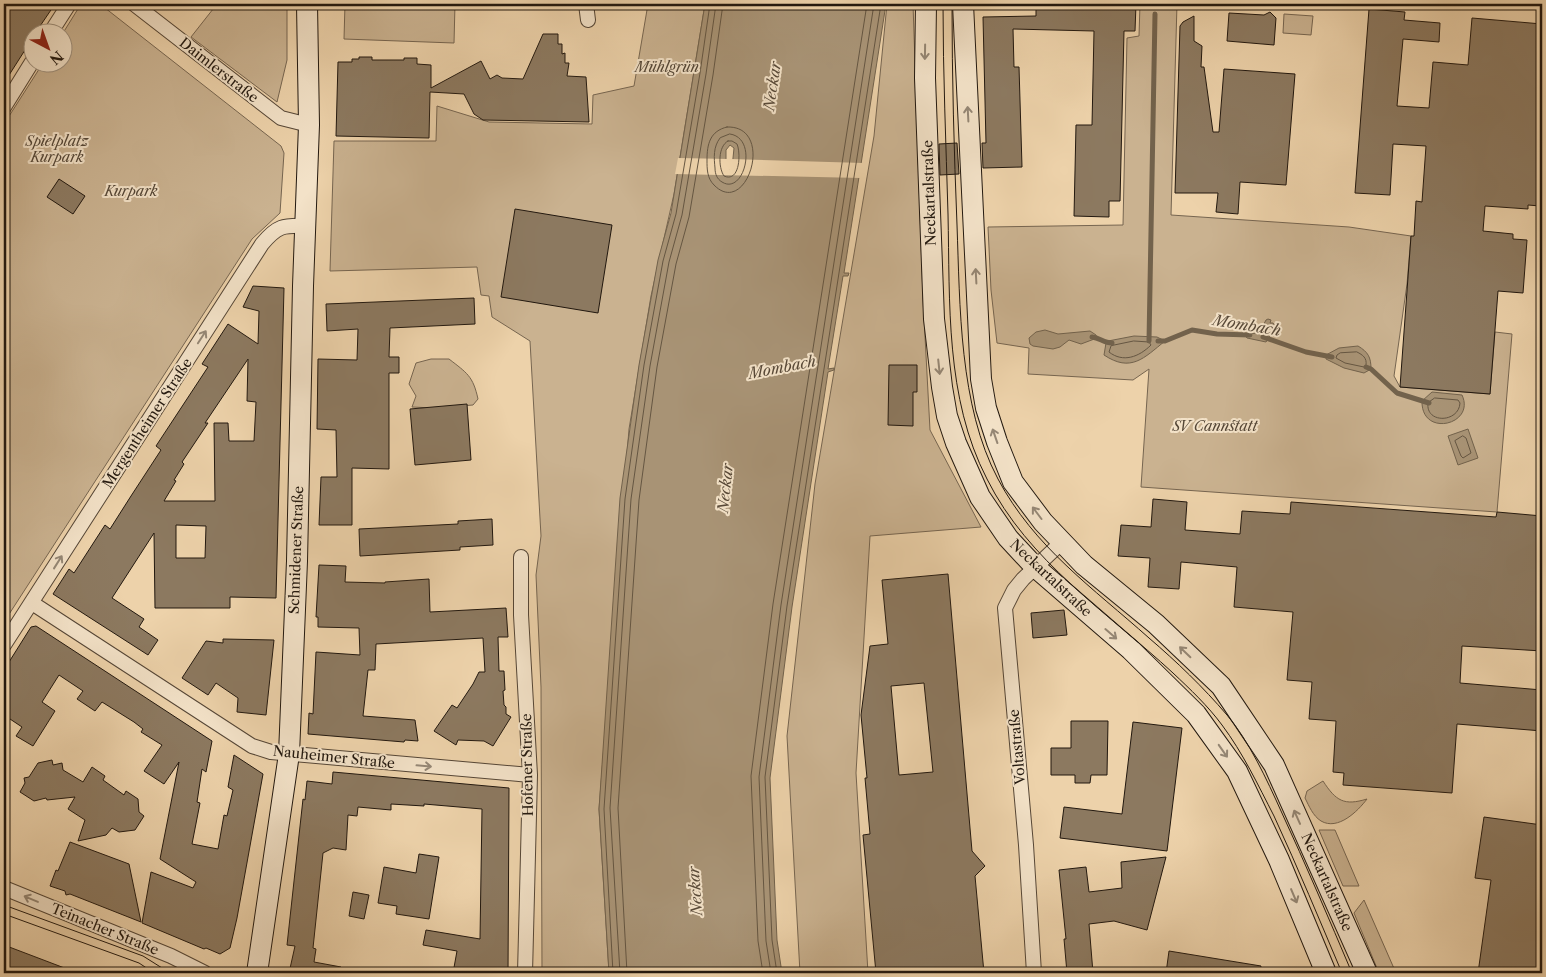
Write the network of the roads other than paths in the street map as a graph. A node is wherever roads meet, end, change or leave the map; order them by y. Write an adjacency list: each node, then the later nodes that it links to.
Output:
1 (70, 4): 8 (street)
2 (134, 4): 11 (street, Daimlerstraße)
3 (307, 4): 11 (main road, Schmidener Straße)
4 (586, 4): 7 (street)
5 (926, 4): 15 (main road, Neckartalstraße, one-way to 15)
6 (963, 4): 13 (main road, Neckartalstraße, one-way to 6)
7 (588, 20)
8 (58, 22)
9 (26, 72): 10 (street)
10 (4, 107)
11 (309, 125): 12 (main road, Schmidener Straße)
12 (306, 226): 16 (street, Mergentheimer Straße, one-way to 12); 18 (main road, Schmidener Straße)
13 (1062, 542): 15 (street, Voltastraße); 26 (main road, Neckartalstraße, one-way to 13)
14 (521, 557): 19 (street, Hofener Straße)
15 (1035, 567): 24 (street, Voltastraße); 25 (main road, Neckartalstraße, one-way to 25)
16 (32, 603): 17 (street, Mergentheimer Straße); 18 (street, Nauheimer Straße)
17 (4, 645)
18 (289, 754): 19 (street, Nauheimer Straße, one-way to 19); 22 (main road, Schmidener Straße)
19 (530, 775): 23 (street, Hofener Straße)
20 (4, 888): 21 (street, Teinacher Straße, one-way to 20)
21 (205, 973)
22 (257, 973)
23 (525, 973)
24 (1034, 973)
25 (1326, 973)
26 (1367, 973)

